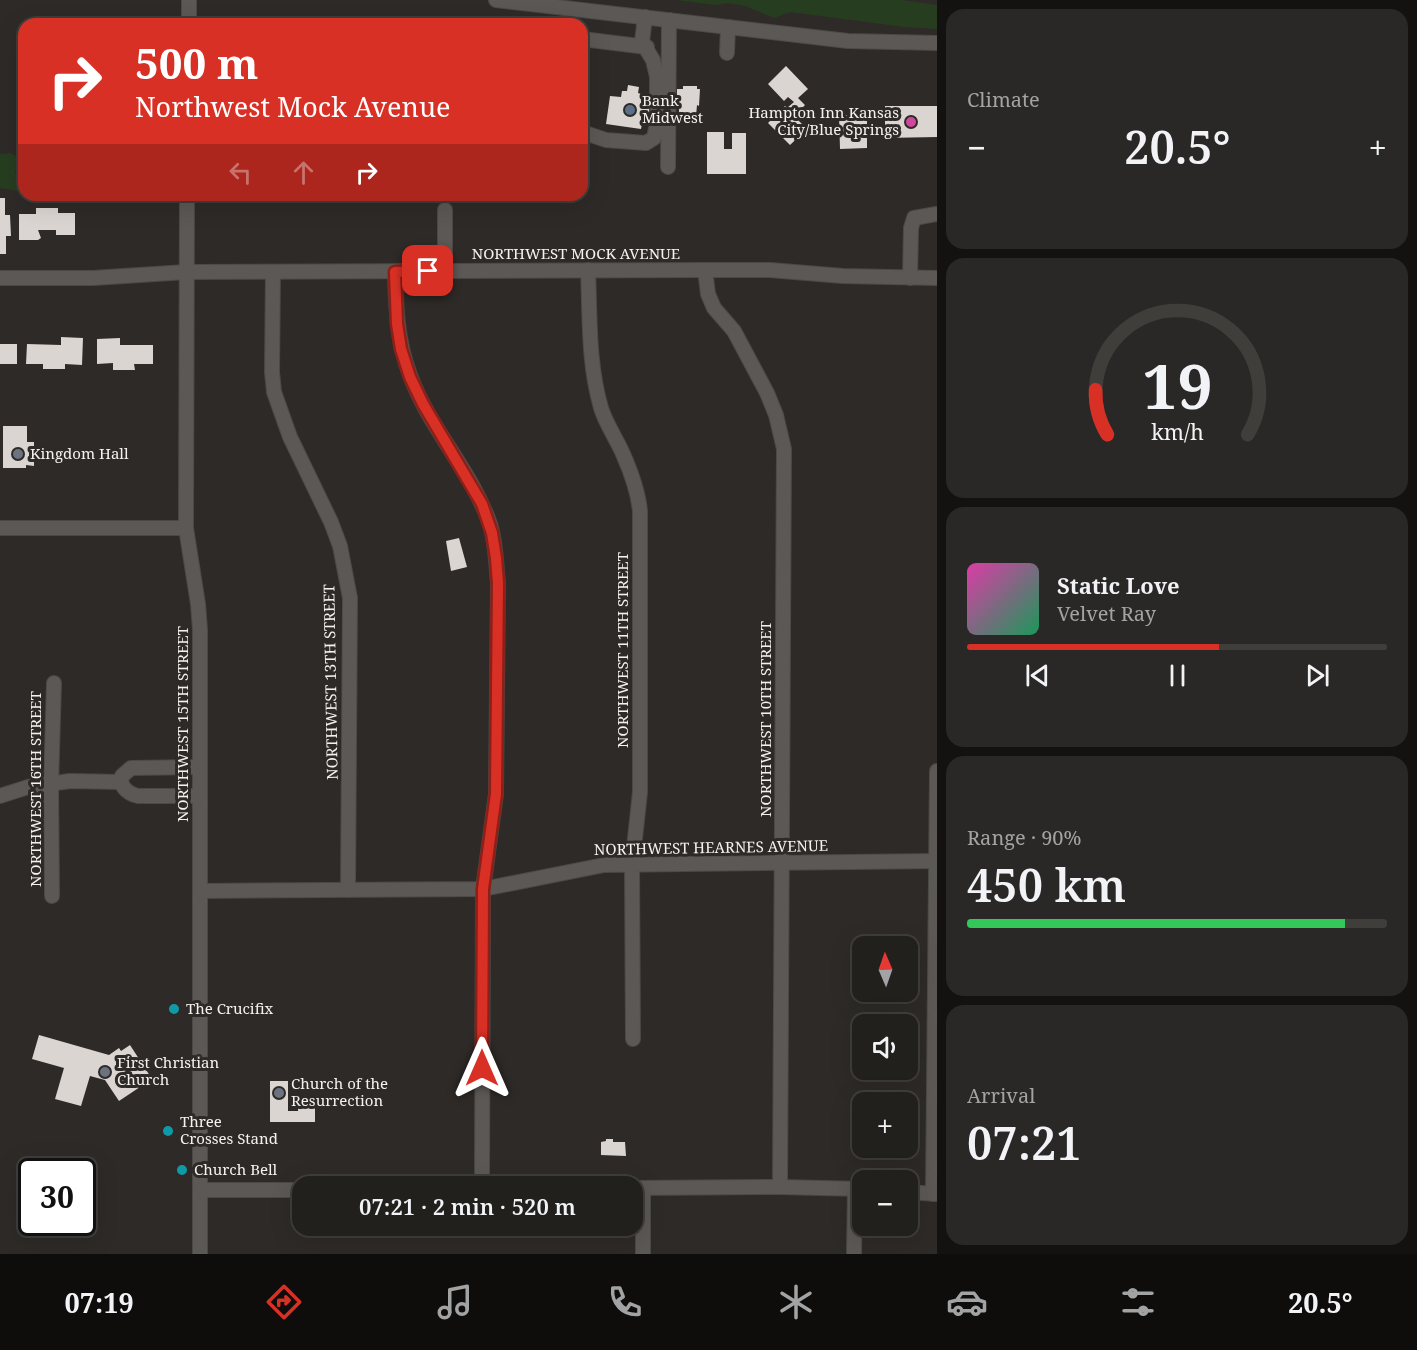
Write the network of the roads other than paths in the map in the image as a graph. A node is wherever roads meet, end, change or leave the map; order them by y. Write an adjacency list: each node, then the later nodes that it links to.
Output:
1 (189, 0): 5 (street)
2 (496, 0): 3 (street)
3 (578, 10): 4 (street); 6 (street)
4 (645, 17): 7 (street); 11 (street)
5 (189, 18)
6 (577, 18)
7 (669, 20): 8 (street); 14 (street)
8 (728, 27): 10 (street); 12 (street)
9 (588, 40): 11 (street)
10 (937, 43)
11 (647, 47): 13 (street)
12 (727, 53)
13 (588, 134)
14 (668, 167)
15 (187, 201): 21 (street, NORTHWEST 15TH STREET)
16 (445, 210): 18 (street)
17 (937, 214): 25 (street)
18 (445, 270): 19 (street, NORTHWEST MOCK AVENUE); 23 (street, NORTHWEST MOCK AVENUE)
19 (588, 270): 20 (street, NORTHWEST MOCK AVENUE); 38 (street, NORTHWEST 11TH STREET)
20 (705, 270): 25 (street, NORTHWEST MOCK AVENUE); 37 (street, NORTHWEST 10TH STREET)
21 (186, 272): 22 (street, NORTHWEST MOCK AVENUE); 24 (street, NORTHWEST MOCK AVENUE); 28 (street, NORTHWEST 15TH STREET)
22 (273, 272): 23 (street, NORTHWEST MOCK AVENUE); 40 (street, NORTHWEST 13TH STREET)
23 (395, 272): 39 (street)
24 (0, 278)
25 (910, 278): 26 (street, NORTHWEST MOCK AVENUE)
26 (937, 278)
27 (0, 528): 28 (street)
28 (186, 528): 30 (street, NORTHWEST 15TH STREET)
29 (54, 683): 33 (street, NORTHWEST 16TH STREET)
30 (199, 767): 32 (street); 35 (street, NORTHWEST 15TH STREET)
31 (937, 771): 36 (street)
32 (121, 782): 33 (street); 35 (street)
33 (51, 785): 34 (street); 42 (street, NORTHWEST 16TH STREET)
34 (0, 796)
35 (199, 796): 41 (street, NORTHWEST 15TH STREET)
36 (936, 861): 37 (street, NORTHWEST HEARNES AVENUE); 44 (street)
37 (782, 862): 38 (street, NORTHWEST HEARNES AVENUE); 46 (street, NORTHWEST 10TH STREET)
38 (632, 866): 39 (street, NORTHWEST HEARNES AVENUE); 43 (street, NORTHWEST 11TH STREET)
39 (483, 889): 40 (street, NORTHWEST HEARNES AVENUE); 45 (street)
40 (348, 890): 41 (street, NORTHWEST HEARNES AVENUE)
41 (200, 891): 49 (street, NORTHWEST 15TH STREET)
42 (52, 896)
43 (633, 1039)
44 (935, 1100): 52 (street)
45 (482, 1176)
46 (780, 1187): 47 (street); 48 (street)
47 (643, 1188)
48 (852, 1188)
49 (201, 1190): 50 (street); 55 (street, NORTHWEST 15TH STREET)
50 (292, 1190)
51 (918, 1193): 52 (street)
52 (935, 1194)
53 (642, 1236): 56 (street)
54 (855, 1236): 57 (street)
55 (200, 1254)
56 (643, 1254)
57 (854, 1254)

